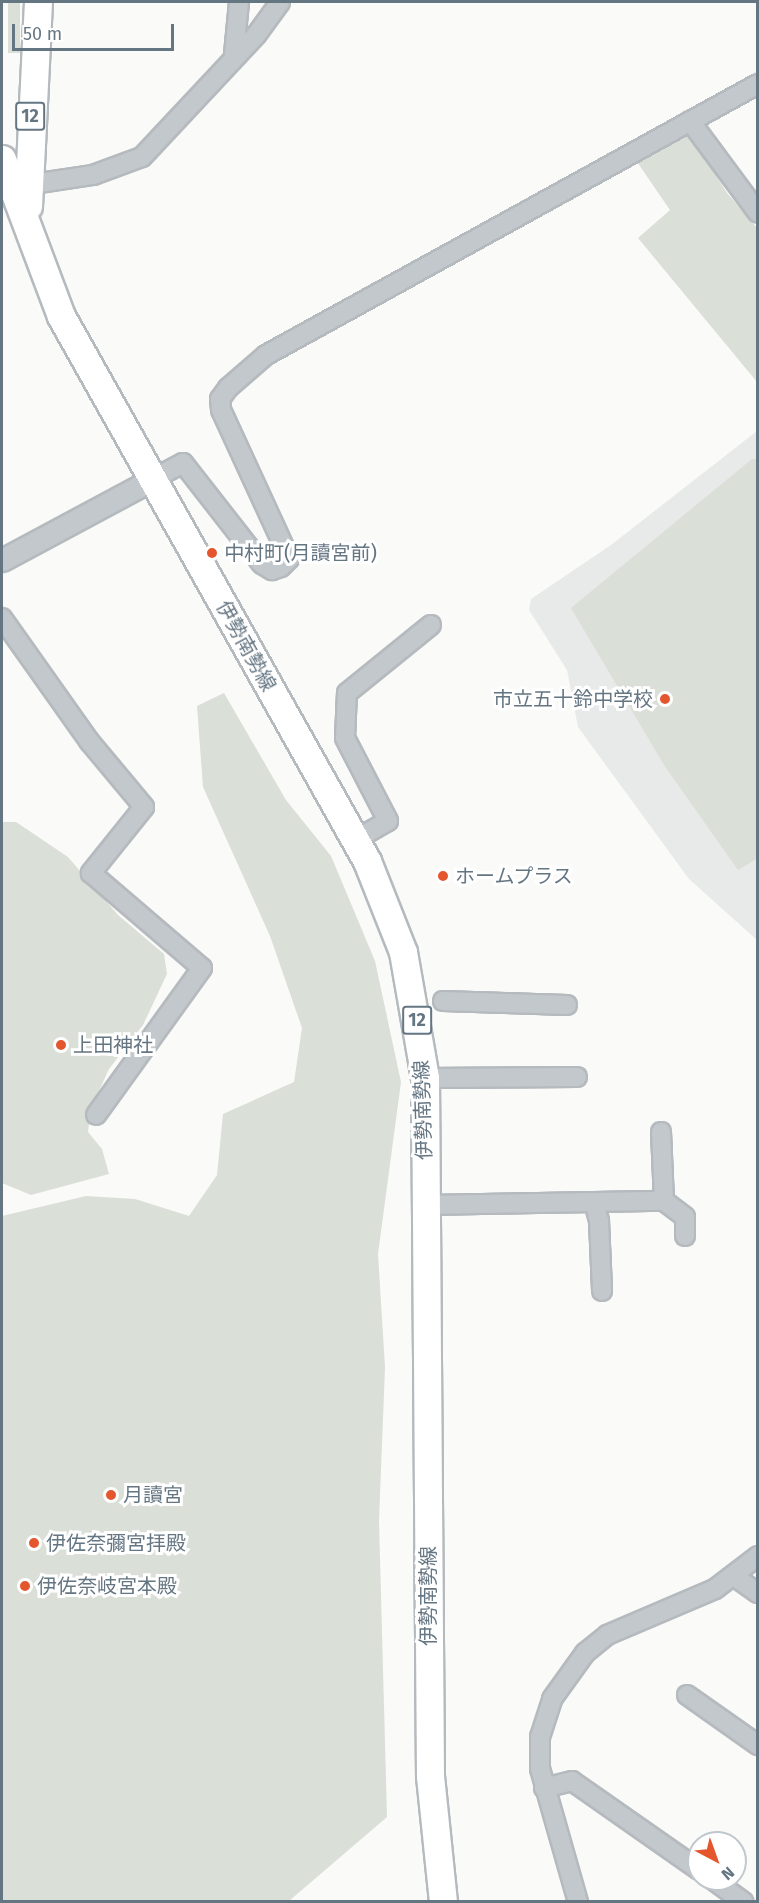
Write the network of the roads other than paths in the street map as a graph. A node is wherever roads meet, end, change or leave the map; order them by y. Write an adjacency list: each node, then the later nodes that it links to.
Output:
1 (38, 2): 8 (main road, 伊勢南勢線 / 12)
2 (239, 2): 4 (street)
3 (280, 2): 4 (street)
4 (234, 54): 8 (street)
5 (758, 84): 6 (street)
6 (690, 121): 9 (street); 11 (street)
7 (2, 159): 10 (main road, 伊勢南勢線 / 12)
8 (26, 185): 10 (main road, 伊勢南勢線 / 12)
9 (758, 213)
10 (31, 231): 11 (main road, 伊勢南勢線 / 12)
11 (153, 479): 12 (street); 15 (main road, 伊勢南勢線 / 12)
12 (2, 560)
13 (2, 618): 20 (street)
14 (430, 625): 15 (street)
15 (355, 840): 19 (main road, 伊勢南勢線 / 12)
16 (443, 1001): 17 (street)
17 (567, 1005)
18 (577, 1077): 19 (street)
19 (425, 1078): 24 (main road, 伊勢南勢線 / 12)
20 (96, 1115)
21 (661, 1132): 22 (street)
22 (663, 1201): 23 (street); 25 (street)
23 (594, 1202): 24 (street); 26 (street)
24 (425, 1205): 36 (main road, 伊勢南勢線 / 12)
25 (685, 1236)
26 (602, 1291)
27 (758, 1556): 28 (street)
28 (735, 1577): 29 (street); 32 (street)
29 (758, 1593)
30 (687, 1695): 31 (street)
31 (758, 1744)
32 (544, 1788): 33 (street); 35 (street)
33 (687, 1862)
34 (729, 1891): 37 (street)
35 (580, 1901)
36 (443, 1902)
37 (744, 1902)

